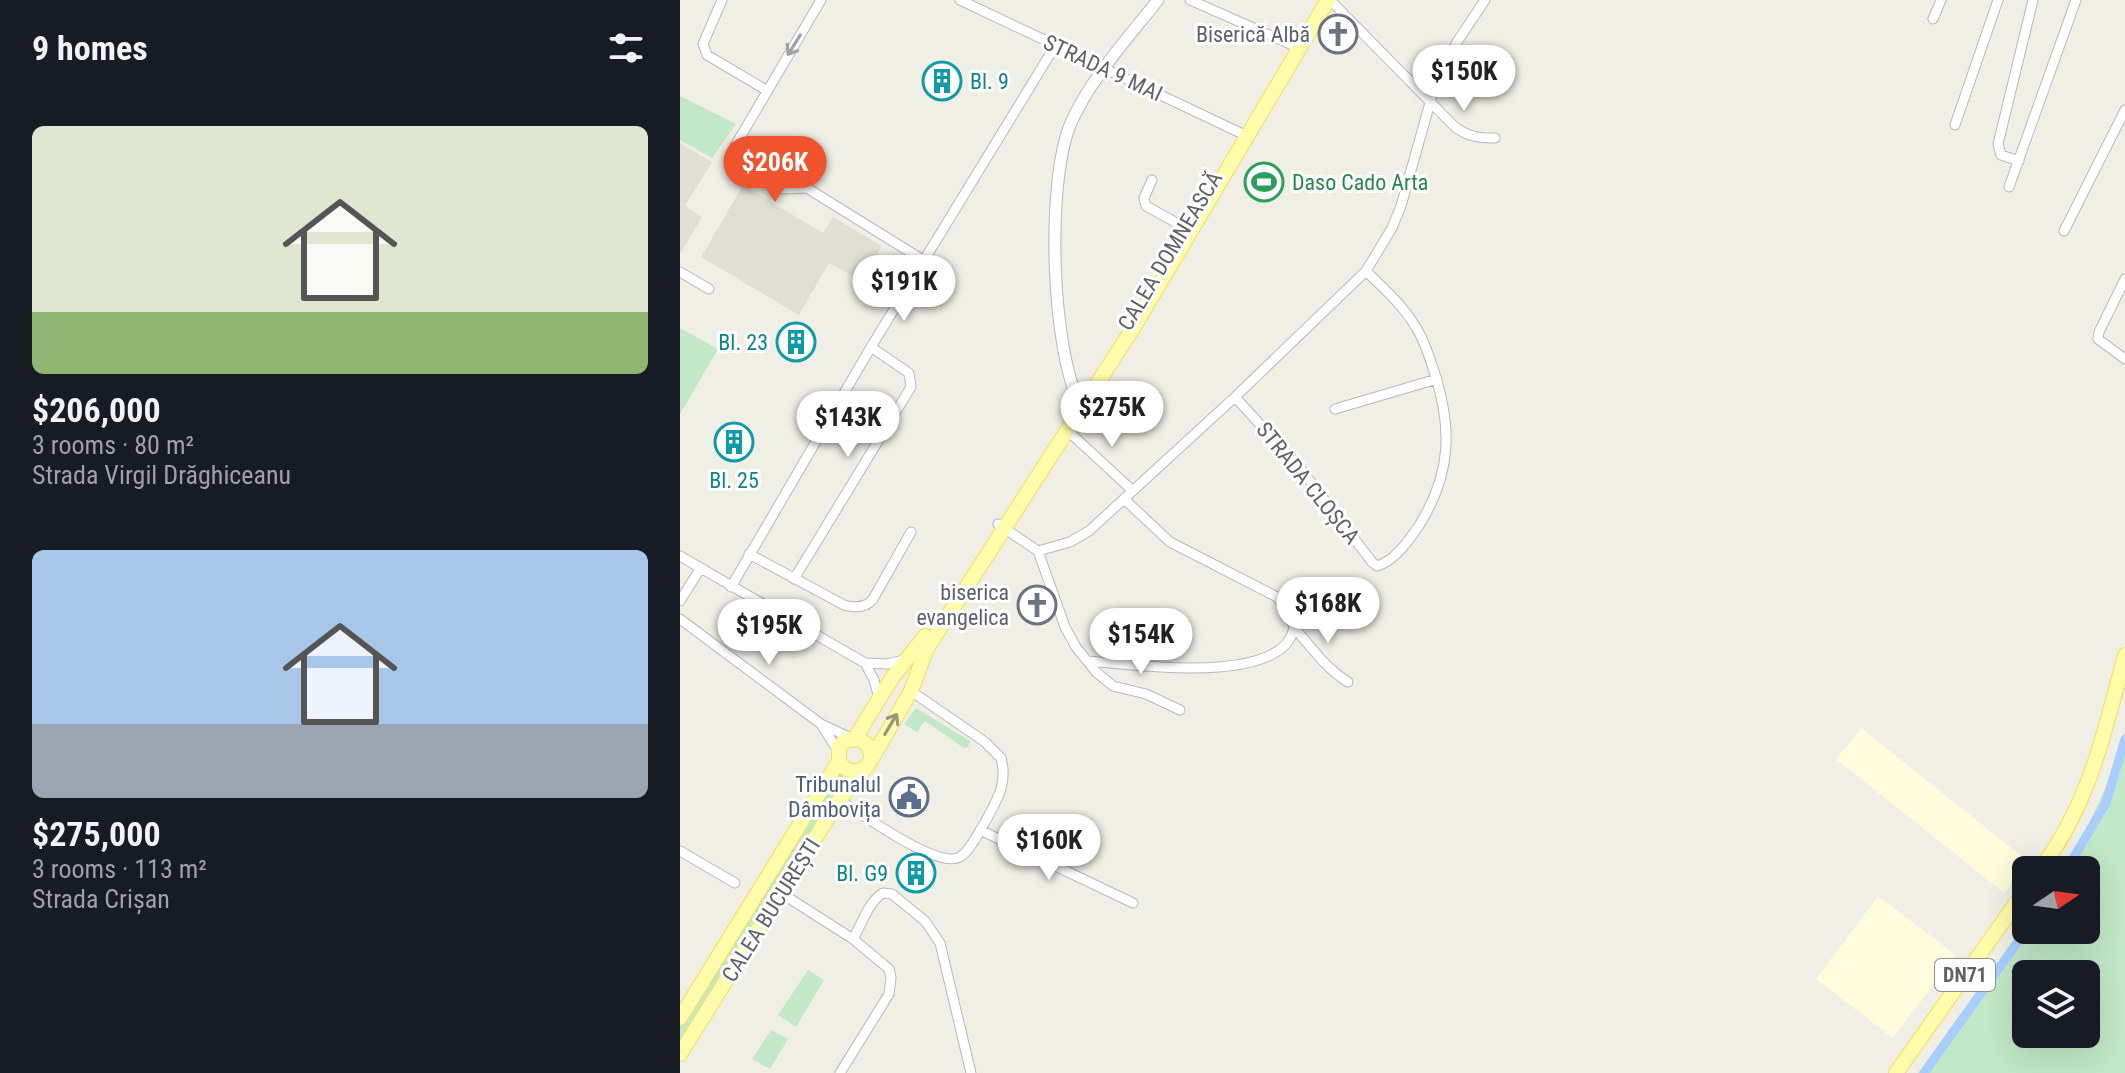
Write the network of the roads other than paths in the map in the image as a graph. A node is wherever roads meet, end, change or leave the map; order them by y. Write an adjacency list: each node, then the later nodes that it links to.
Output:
1 (722, 0): 17 (street)
2 (821, 0): 17 (street, one-way to 17)
3 (960, 0): 14 (street, STRADA 9 MAI)
4 (1158, 0): 16 (street)
5 (1190, 0): 15 (street)
6 (1319, 0): 15 (main road, CALEA DOMNEASCĂ)
7 (1329, 0): 15 (main road, CALEA DOMNEASCĂ); 18 (street)
8 (1485, 0): 18 (street)
9 (1941, 0): 13 (street)
10 (1998, 0): 20 (street)
11 (2033, 0): 23 (street)
12 (2076, 0): 23 (street)
13 (1933, 19)
14 (1055, 46): 16 (street, STRADA 9 MAI); 28 (street)
15 (1296, 46): 21 (main road, CALEA DOMNEASCĂ)
16 (1104, 69): 21 (street, STRADA 9 MAI); 37 (street)
17 (766, 90): 28 (street)
18 (1429, 102): 22 (street); 29 (street)
19 (2125, 110): 27 (street)
20 (1955, 125)
21 (1243, 134): 26 (main road, CALEA DOMNEASCĂ); 37 (main road, CALEA DOMNEASCĂ)
22 (1495, 138)
23 (2019, 161): 25 (street)
24 (1152, 180): 26 (street)
25 (2009, 187)
26 (1184, 227): 37 (main road, CALEA DOMNEASCĂ)
27 (2064, 231)
28 (923, 260): 33 (street)
29 (1366, 271): 35 (street); 36 (street)
30 (680, 272): 32 (street)
31 (2125, 279): 34 (street)
32 (709, 289)
33 (871, 347): 45 (street); 48 (street)
34 (2125, 359)
35 (1437, 379): 36 (street, STRADA CLOȘCA); 38 (street)
36 (1235, 397): 40 (street)
37 (1080, 406): 39 (main road, CALEA DOMNEASCĂ); 42 (main road, CALEA DOMNEASCĂ)
38 (1335, 409)
39 (1068, 431): 40 (street); 42 (main road, CALEA DOMNEASCĂ)
40 (1133, 491): 41 (street)
41 (1124, 499): 44 (street); 52 (street)
42 (1001, 526): 44 (street); 54 (main road, CALEA DOMNEASCĂ); 59 (main road, CALEA DOMNEASCĂ)
43 (911, 532): 48 (street)
44 (1038, 551): 55 (street)
45 (749, 554): 48 (street); 49 (street)
46 (680, 556): 47 (street)
47 (700, 569): 49 (street); 50 (street)
48 (794, 579)
49 (731, 587): 56 (street)
50 (680, 601)
51 (680, 619): 62 (street)
52 (1294, 628): 55 (street); 57 (street)
53 (2125, 655): 69 (main road)
54 (909, 658): 56 (street); 60 (main road, CALEA DOMNEASCĂ)
55 (1088, 661): 61 (street)
56 (865, 663): 60 (street)
57 (1348, 682)
58 (2125, 683): 70 (main road)
59 (911, 691): 65 (main road, CALEA BUCUREȘTI, one-way to 59); 67 (street)
60 (879, 698): 63 (main road, CALEA DOMNEASCĂ)
61 (1180, 710)
62 (821, 724): 63 (street); 64 (street)
63 (853, 738): 64 (main road); 65 (main road)
64 (838, 756): 65 (main road); 77 (main road, CALEA BUCUREȘTI)
65 (868, 762): 66 (main road, CALEA BUCUREȘTI)
66 (836, 806): 67 (street); 72 (main road, CALEA BUCUREȘTI)
67 (980, 830): 73 (street)
68 (680, 851): 71 (street)
69 (2049, 856)
70 (2060, 856)
71 (735, 883)
72 (781, 893): 76 (street); 78 (main road, CALEA BUCUREȘTI)
73 (1133, 903)
74 (2012, 909): 81 (main road, DN71)
75 (2012, 925): 82 (main road, DN71)
76 (853, 939): 79 (street); 80 (street)
77 (680, 1018)
78 (680, 1054)
79 (845, 1071)
80 (971, 1073)
81 (1896, 1073)
82 (1907, 1073)

